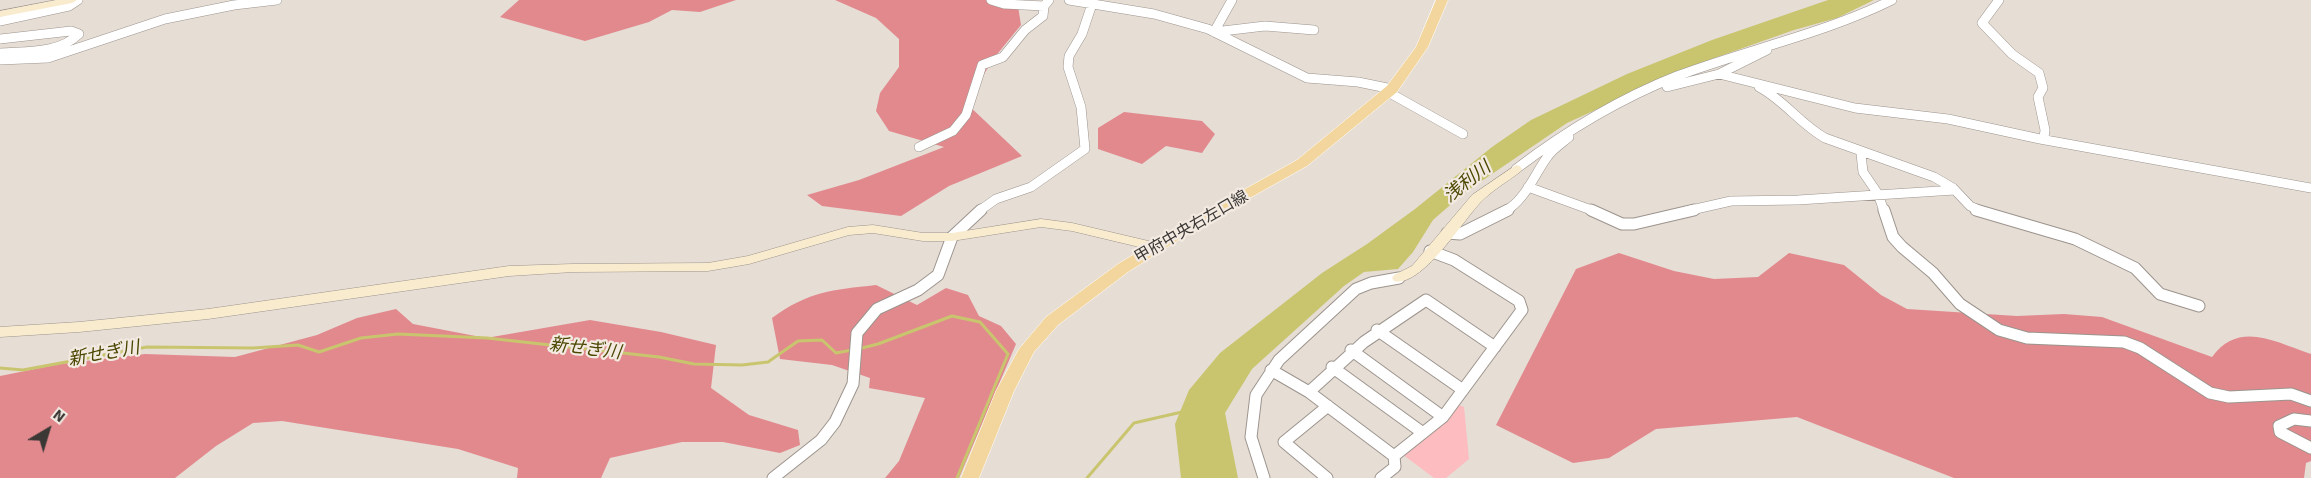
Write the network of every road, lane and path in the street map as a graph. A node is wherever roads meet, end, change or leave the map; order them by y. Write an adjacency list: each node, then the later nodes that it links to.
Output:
1 (72, 0): 12 (street)
2 (78, 0): 13 (street)
3 (277, 0): 19 (street)
4 (991, 0): 10 (street)
5 (1069, 0): 11 (street)
6 (1442, 0): 22 (main road, 甲府中央右左口線)
7 (1892, 0): 17 (street)
8 (1999, 0): 26 (street)
9 (1228, 1): 15 (street)
10 (1046, 3): 27 (street)
11 (1092, 4): 15 (street); 35 (street)
12 (0, 14)
13 (0, 21)
14 (1314, 30): 15 (street)
15 (1214, 32): 22 (street)
16 (0, 39): 18 (street)
17 (1779, 43): 20 (street); 23 (street)
18 (0, 53)
19 (0, 60)
20 (1719, 74): 21 (street); 23 (street)
21 (1750, 83): 26 (street); 28 (street)
22 (1390, 90): 25 (street); 36 (main road, 甲府中央右左口線)
23 (1646, 90): 24 (street)
24 (1567, 132): 29 (street); 30 (street)
25 (1463, 134)
26 (2044, 138): 31 (street)
27 (919, 147)
28 (1861, 154): 32 (street); 33 (street)
29 (1516, 169): 34 (street)
30 (1528, 187): 33 (street); 34 (street)
31 (2311, 188)
32 (1956, 190): 33 (street); 39 (street)
33 (1878, 194): 48 (street)
34 (1447, 232): 37 (street)
35 (952, 237): 36 (street); 41 (street); 55 (street)
36 (1156, 247): 56 (main road, 甲府中央右左口線)
37 (1430, 251): 38 (street); 42 (street)
38 (1399, 278): 45 (street)
39 (2199, 306)
40 (1377, 330): 42 (street); 43 (street); 46 (street)
41 (0, 332)
42 (1494, 347): 46 (street)
43 (1351, 350): 44 (street); 50 (street)
44 (1332, 367): 47 (street); 52 (street)
45 (1271, 370): 47 (street); 57 (street)
46 (1463, 390): 50 (street)
47 (1309, 392): 49 (street)
48 (2311, 401)
49 (1328, 406): 54 (street); 58 (street)
50 (1443, 417): 52 (street)
51 (2311, 421): 53 (street)
52 (1423, 433): 54 (street)
53 (2311, 448)
54 (1394, 456): 59 (street)
55 (773, 478)
56 (970, 478)
57 (1263, 478)
58 (1327, 478)
59 (1381, 478)

